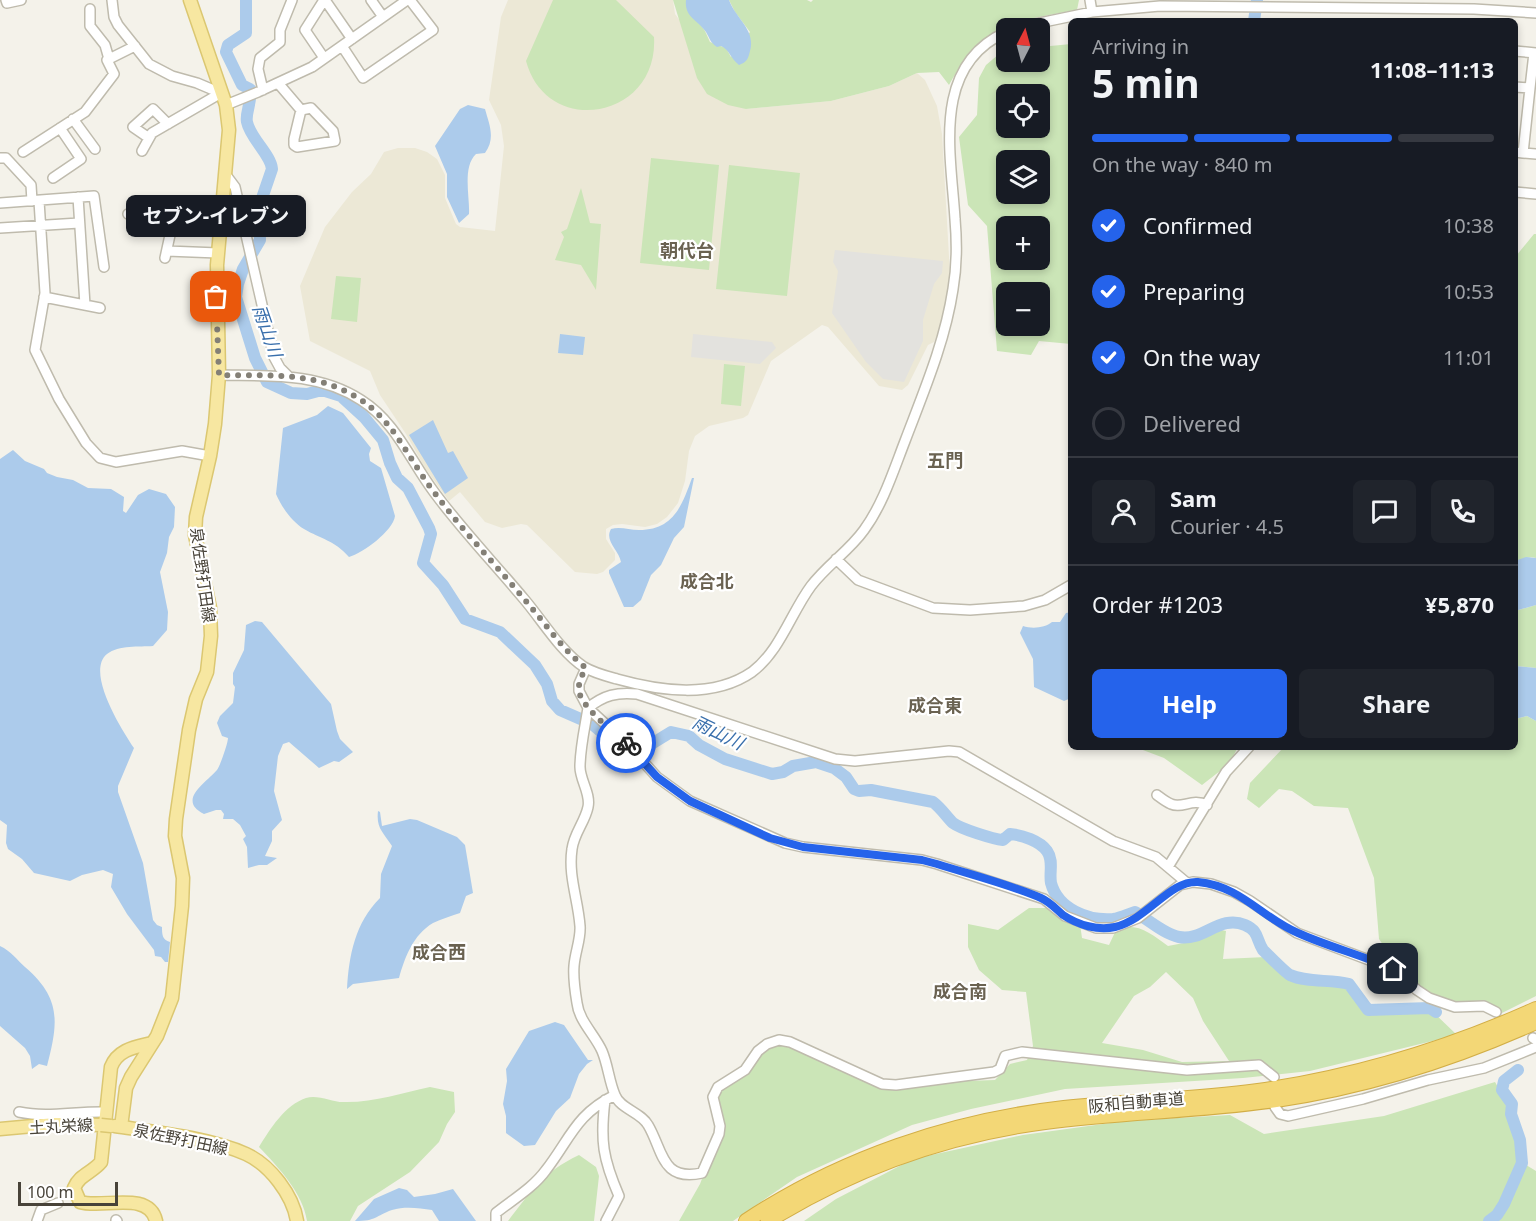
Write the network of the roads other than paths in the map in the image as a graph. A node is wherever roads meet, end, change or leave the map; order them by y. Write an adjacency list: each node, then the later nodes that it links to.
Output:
1 (6, 0): 2 (street)
2 (21, 0)
3 (112, 0): 18 (street)
4 (190, 0): 28 (main road, 泉佐野打田線)
5 (292, 0): 27 (street)
6 (324, 0): 17 (street); 22 (street)
7 (371, 0): 14 (street)
8 (408, 0): 14 (street); 19 (street)
9 (1090, 0): 12 (street)
10 (1369, 4): 12 (street); 13 (street)
11 (90, 9): 23 (street)
12 (1092, 12): 15 (street)
13 (1536, 13)
14 (383, 17): 17 (street)
15 (1050, 21)
16 (996, 38): 61 (street)
17 (352, 39): 19 (street)
18 (135, 46): 23 (street); 28 (street)
19 (342, 46): 22 (street)
20 (1518, 51): 21 (street)
21 (1535, 53): 26 (street)
22 (324, 58): 24 (street)
23 (110, 59): 30 (street)
24 (278, 83): 27 (street); 29 (street)
25 (1518, 87): 26 (street)
26 (1530, 88): 37 (street)
27 (261, 91): 28 (street)
28 (224, 97): 31 (street); 40 (main road, 泉佐野打田線)
29 (301, 110): 29 (street)
30 (73, 119): 32 (street); 34 (street)
31 (168, 124): 33 (street); 33 (street)
32 (60, 128): 36 (street); 41 (street)
33 (149, 138): 35 (street)
34 (95, 149)
35 (142, 151)
36 (23, 152)
37 (1519, 153): 38 (street)
38 (1536, 154)
39 (0, 158): 45 (street)
40 (226, 175): 51 (main road, 泉佐野打田線); 59 (street)
41 (53, 178)
42 (1518, 192): 43 (street)
43 (1536, 194)
44 (78, 197): 45 (street); 48 (street); 54 (street)
45 (35, 201): 46 (street); 49 (street)
46 (0, 203)
47 (128, 214): 51 (street)
48 (79, 223): 49 (street); 56 (street)
49 (40, 225): 50 (street); 55 (street)
50 (0, 228)
51 (219, 233): 53 (main road, 泉佐野打田線)
52 (170, 235): 53 (street)
53 (218, 253): 58 (main road, 泉佐野打田線)
54 (104, 267)
55 (44, 297): 56 (street); 60 (street)
56 (85, 305): 57 (street)
57 (100, 308)
58 (224, 375): 59 (street); 60 (main road, 泉佐野打田線)
59 (288, 376): 63 (street)
60 (210, 456): 73 (main road, 泉佐野打田線)
61 (837, 559): 62 (street); 63 (street)
62 (1068, 587)
63 (586, 668): 64 (street)
64 (588, 708): 68 (street); 69 (street); 76 (street)
65 (1246, 750): 67 (street)
66 (1157, 795): 67 (street)
67 (1207, 805): 68 (street)
68 (1168, 867): 69 (street)
69 (1187, 883): 71 (street)
70 (1536, 1009): 81 (highway, 阪和自動車道)
71 (1496, 1012)
72 (1536, 1022): 81 (highway, 阪和自動車道)
73 (152, 1042): 80 (main road); 82 (main road, 泉佐野打田線)
74 (1535, 1042): 78 (street)
75 (1274, 1077): 76 (street)
76 (615, 1095): 77 (street)
77 (604, 1100): 89 (street); 90 (street)
78 (1275, 1107)
79 (19, 1112): 80 (street)
80 (106, 1112): 87 (main road)
81 (1017, 1120): 84 (highway, 阪和自動車道)
82 (111, 1126): 83 (main road, 土丸栄線); 88 (main road, 泉佐野打田線)
83 (0, 1129)
84 (960, 1133): 91 (highway, 阪和自動車道); 92 (highway, 阪和自動車道)
85 (58, 1203): 86 (street)
86 (38, 1221)
87 (156, 1221)
88 (297, 1221)
89 (496, 1221)
90 (606, 1221)
91 (746, 1221)
92 (768, 1221)

